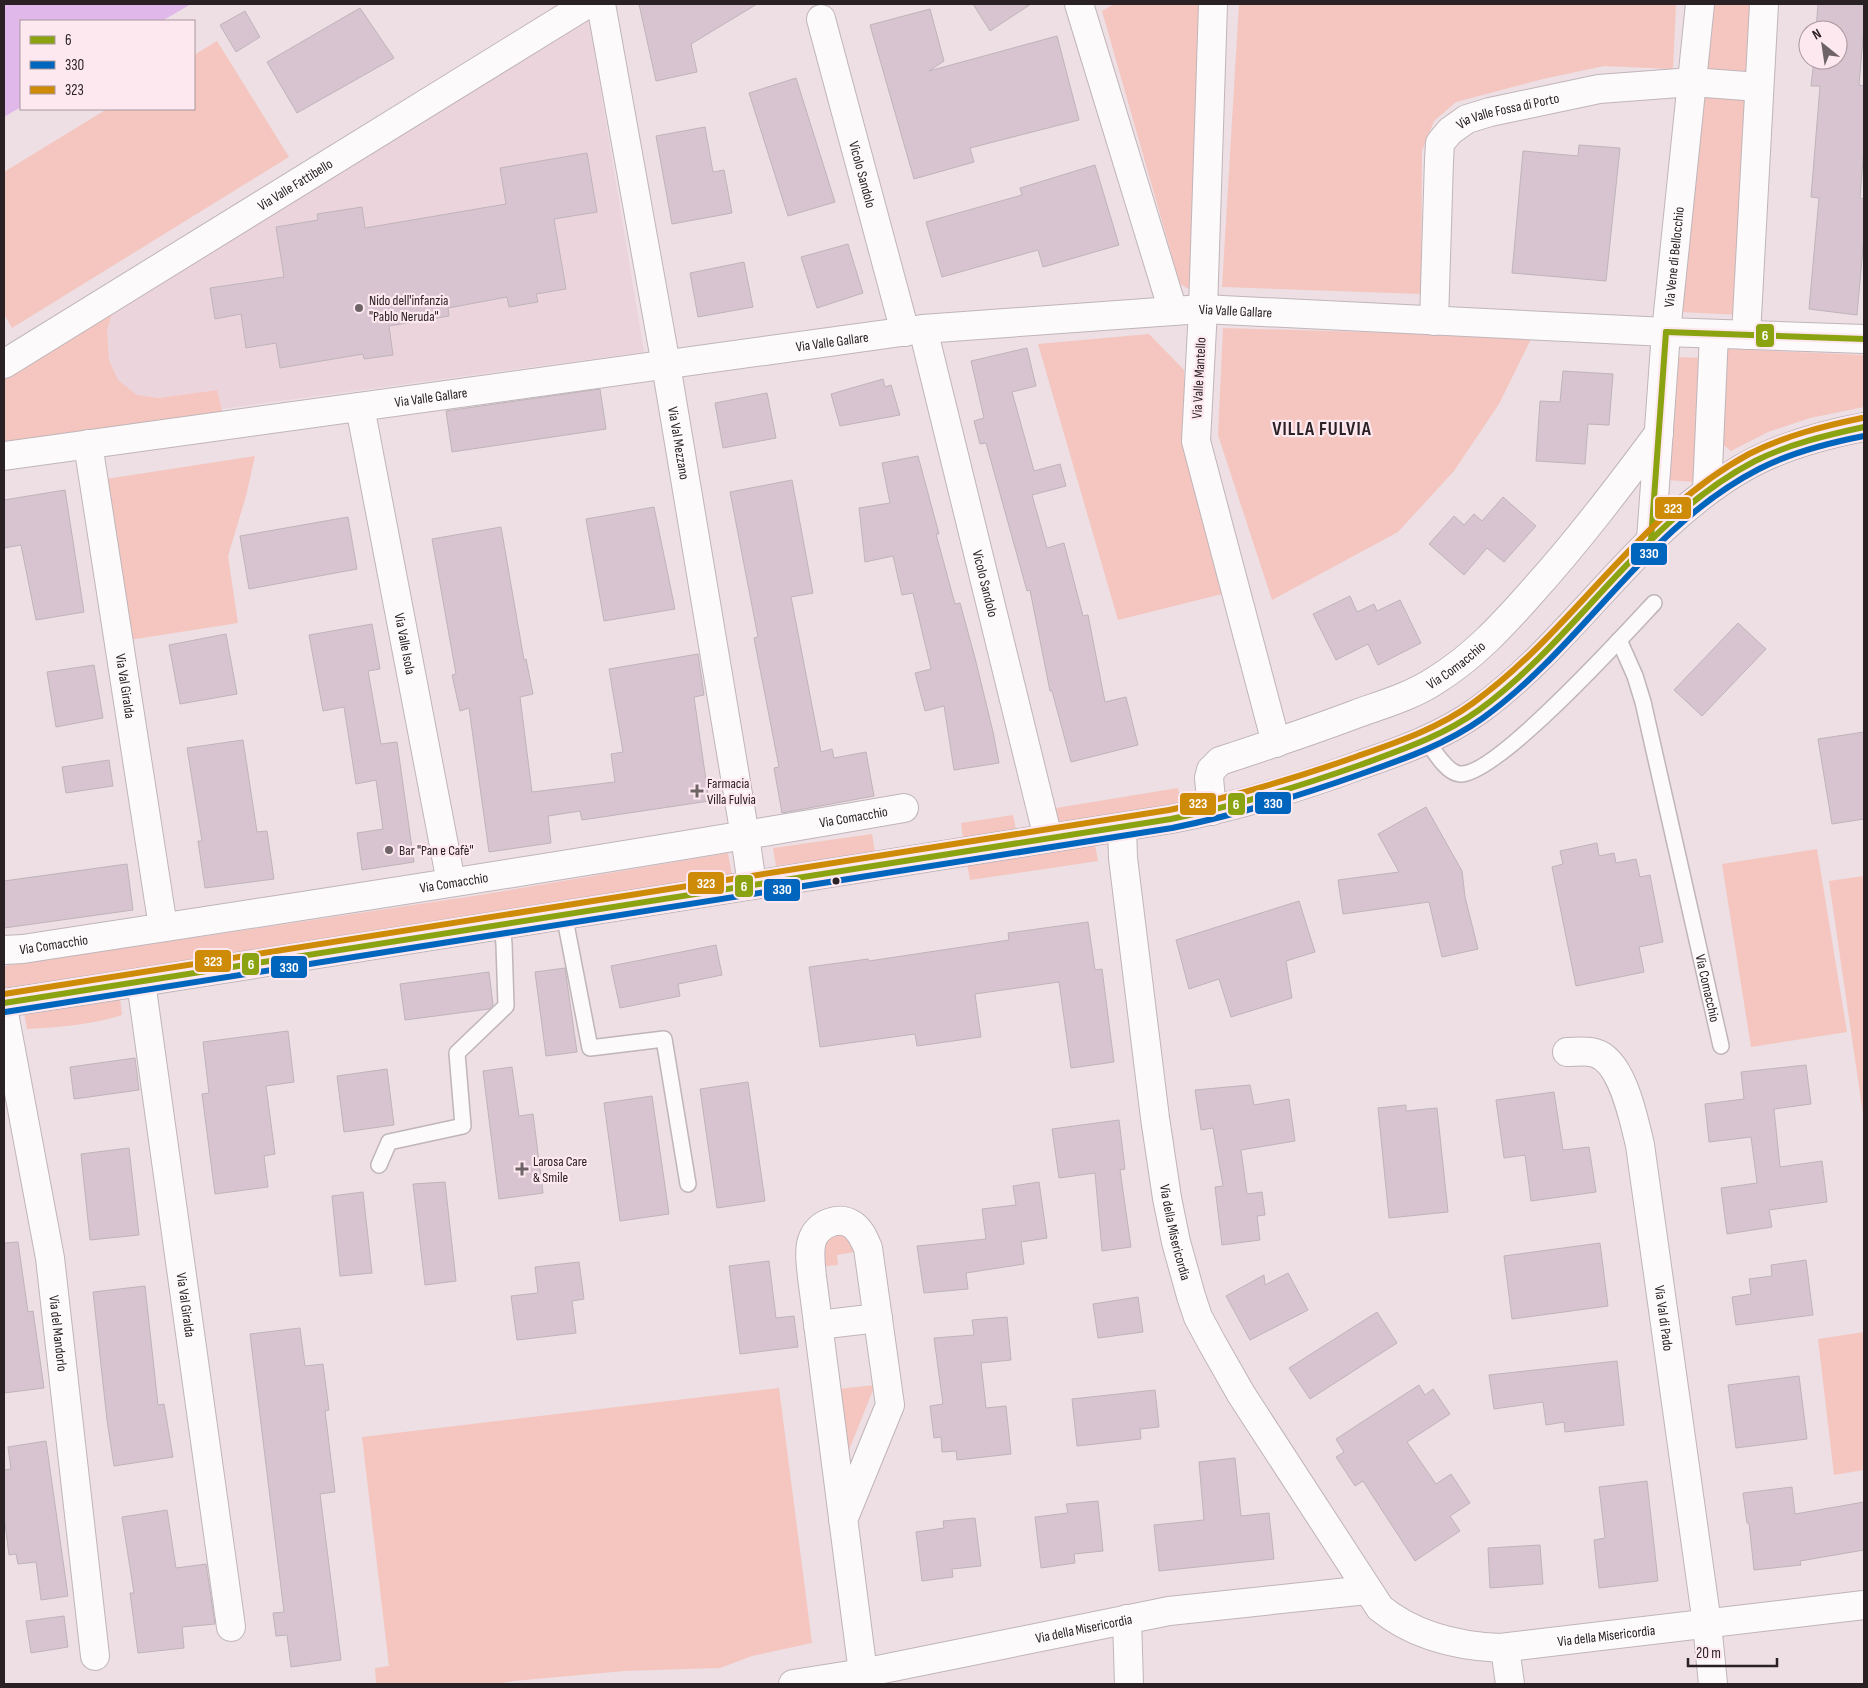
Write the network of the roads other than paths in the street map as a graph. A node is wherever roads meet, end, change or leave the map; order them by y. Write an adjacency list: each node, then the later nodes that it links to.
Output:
1 (587, 4): 18 (street, Via Valle Fattibello)
2 (601, 4): 19 (street, Via Val Mezzano)
3 (1079, 4): 11 (street)
4 (1213, 4): 10 (street, Via Valle Mantello)
5 (1700, 4): 8 (street, Via Vene di Bellocchio)
6 (1764, 4): 9 (street)
7 (821, 19): 13 (street, Vicolo Sandolo)
8 (1692, 82): 9 (street, Via Valle Fossa di Porto); 12 (street, Via Valle Fossa di Porto); 14 (street, Via Vene di Bellocchio)
9 (1759, 87): 16 (street)
10 (1203, 309): 11 (street, Via Valle Gallare); 12 (street, Via Valle Gallare); 30 (street, Via Valle Mantello)
11 (1173, 311): 13 (street, Via Valle Gallare)
12 (1434, 321): 14 (street, Via Valle Gallare)
13 (914, 330): 19 (street, Via Valle Gallare); 35 (street, Vicolo Sandolo)
14 (1666, 332): 15 (street, Via Valle Gallare); 22 (street, Via Vene di Bellocchio)
15 (1714, 334): 16 (street, Via Valle Gallare); 25 (street)
16 (1746, 335): 17 (street, Via Valle Gallare)
17 (1864, 339)
18 (4, 364)
19 (666, 365): 20 (street, Via Valle Gallare); 34 (street, Via Val Mezzano)
20 (360, 407): 23 (street, Via Valle Gallare); 36 (street, Via Valle Isola)
21 (1864, 427): 25 (street)
22 (1659, 433): 26 (street, Via Vene di Bellocchio); 30 (street, Via Comacchio)
23 (88, 444): 24 (street, Via Valle Gallare); 40 (street, Via Val Giralda)
24 (4, 456)
25 (1707, 491): 26 (street)
26 (1651, 540): 29 (street)
27 (1654, 603): 28 (lane)
28 (1619, 640): 29 (lane); 45 (lane, Via Comacchio)
29 (1426, 740): 32 (street)
30 (1276, 742): 32 (street, Via Comacchio)
31 (904, 808): 34 (street, Via Comacchio)
32 (1212, 811): 33 (street)
33 (1122, 827): 35 (street); 52 (street, Via della Misericordia)
34 (746, 836): 36 (street, Via Comacchio); 37 (street, Via Val Mezzano)
35 (1048, 838): 37 (street)
36 (451, 882): 40 (street, Via Comacchio)
37 (752, 885): 38 (street)
38 (564, 914): 39 (street); 48 (lane)
39 (502, 924): 42 (street); 47 (lane)
40 (163, 927): 41 (street, Via Comacchio)
41 (4, 950)
42 (141, 982): 43 (street); 56 (street, Via Val Giralda)
43 (4, 1003)
44 (4, 1013): 58 (street, Via del Mandorlo)
45 (1721, 1046)
46 (1567, 1052): 55 (street, Via Val di Pado)
47 (379, 1164)
48 (688, 1184)
49 (878, 1318): 50 (street); 50 (street); 51 (street)
50 (818, 1325): 51 (street)
51 (843, 1520): 59 (street)
52 (1367, 1590): 54 (street, Via della Misericordia); 57 (street, Via della Misericordia)
53 (1864, 1605): 55 (street, Via della Misericordia)
54 (1126, 1619): 59 (street, Via della Misericordia); 61 (street)
55 (1707, 1624): 57 (street, Via della Misericordia); 63 (street, Via Val di Pado)
56 (231, 1627)
57 (1505, 1648): 62 (street)
58 (95, 1656)
59 (863, 1673): 60 (street, Via della Misericordia)
60 (793, 1684)
61 (1129, 1684)
62 (1510, 1684)
63 (1713, 1684)

